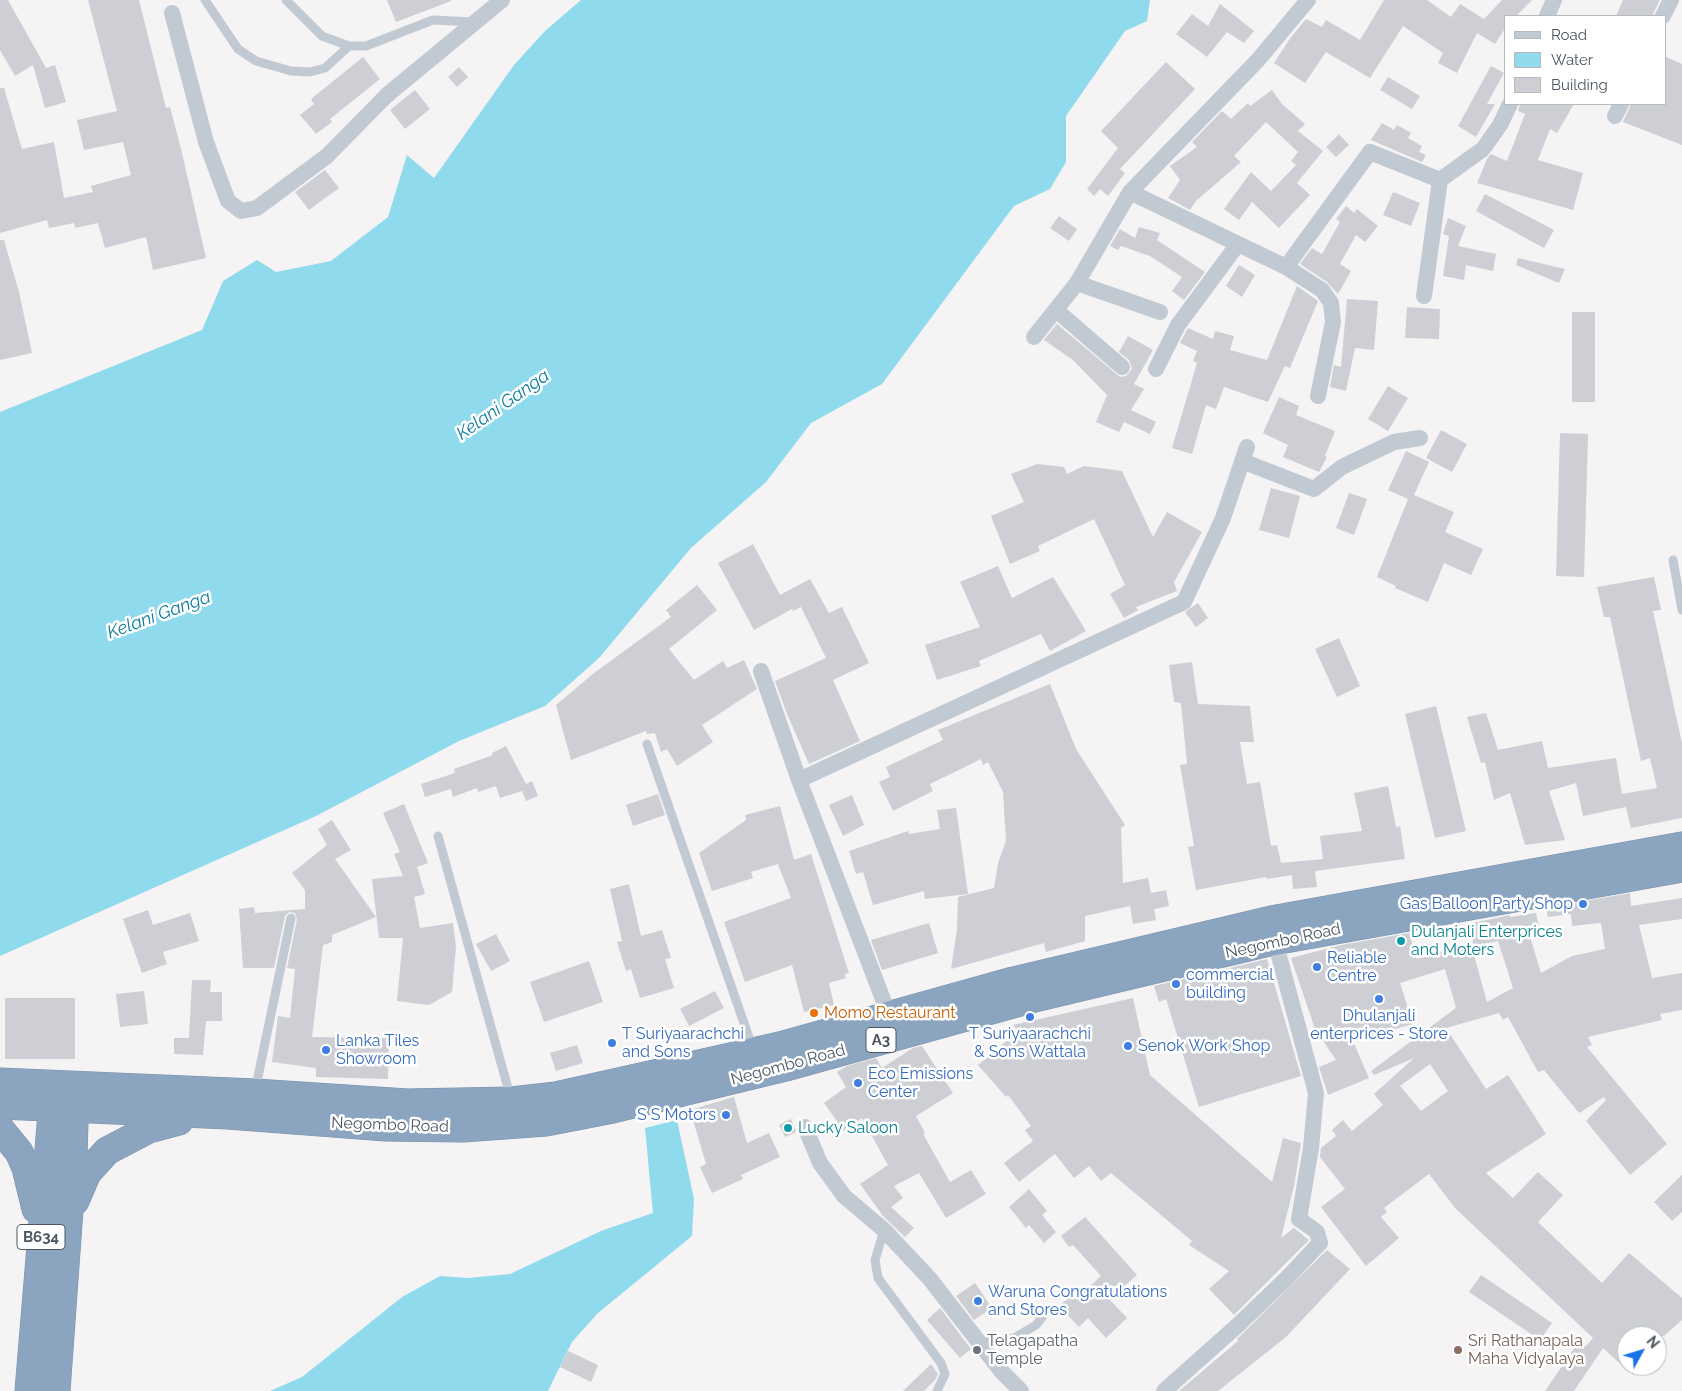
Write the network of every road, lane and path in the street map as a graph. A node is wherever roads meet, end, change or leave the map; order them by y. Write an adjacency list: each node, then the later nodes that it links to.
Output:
1 (205, 0): 11 (lane)
2 (286, 0): 11 (lane)
3 (502, 0): 10 (street)
4 (1308, 0): 14 (street)
5 (1554, 0): 8 (street)
6 (1671, 0): 9 (street)
7 (172, 13): 10 (street)
8 (1547, 15)
9 (1664, 15)
10 (474, 22): 11 (lane)
11 (349, 46)
12 (1510, 105): 13 (street)
13 (1440, 180): 16 (street); 18 (street)
14 (1130, 192): 15 (street); 17 (street)
15 (1238, 244): 16 (street); 23 (street)
16 (1286, 267): 24 (street)
17 (1077, 283): 19 (street); 20 (street)
18 (1424, 296)
19 (1056, 310): 21 (street); 22 (street)
20 (1160, 312)
21 (1034, 337)
22 (1122, 367)
23 (1156, 368)
24 (1318, 396)
25 (1420, 438): 30 (street)
26 (1673, 560): 27 (lane)
27 (1682, 610)
28 (761, 671): 30 (street)
29 (647, 744): 37 (lane)
30 (799, 780): 36 (street)
31 (438, 836): 41 (lane)
32 (1682, 846): 35 (highway, Negombo Road / A3)
33 (1682, 868): 35 (highway, Negombo Road / A3)
34 (291, 918): 39 (lane)
35 (1272, 930): 36 (highway, Negombo Road / A3); 43 (highway, Negombo Road / A3); 55 (street)
36 (889, 1015): 37 (highway, Negombo Road / A3)
37 (754, 1052): 41 (highway, Negombo Road / A3)
38 (0, 1082): 40 (highway, Negombo Road / A3)
39 (255, 1093): 40 (highway, Negombo Road / A3); 41 (highway, Negombo Road / A3)
40 (64, 1096): 42 (highway, Negombo Road / A3); 43 (highway, Negombo Road / A3); 46 (highway, B634); 47 (highway, B634)
41 (512, 1101)
42 (0, 1105)
43 (228, 1115): 46 (highway)
44 (804, 1128): 48 (street)
45 (0, 1129): 47 (highway)
46 (68, 1222): 52 (highway, B634)
47 (41, 1230): 51 (highway, B634)
48 (884, 1230): 50 (street); 53 (lane)
49 (1043, 1316): 50 (lane)
50 (978, 1342): 54 (street)
51 (29, 1391)
52 (56, 1391)
53 (937, 1391)
54 (1021, 1391)
55 (1164, 1391)

